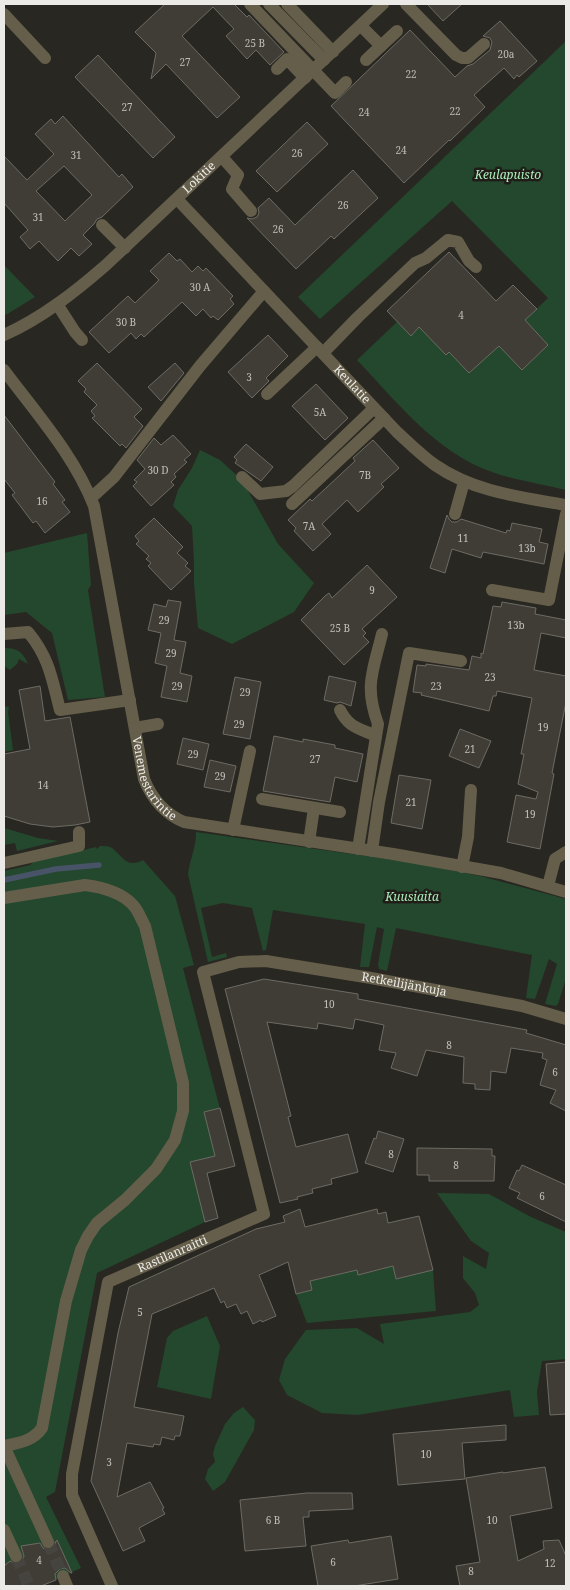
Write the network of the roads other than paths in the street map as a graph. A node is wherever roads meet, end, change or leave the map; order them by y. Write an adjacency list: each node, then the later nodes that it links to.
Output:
1 (250, 4): 15 (street)
2 (268, 4): 11 (street)
3 (287, 4): 11 (street)
4 (384, 4): 7 (street, Lokitie)
5 (406, 4): 9 (street)
6 (4, 14): 12 (street)
7 (361, 26): 10 (street); 11 (street, Lokitie)
8 (397, 31): 10 (street)
9 (484, 44)
10 (381, 46): 13 (street)
11 (328, 56): 15 (street, Lokitie)
12 (44, 58)
13 (366, 60)
14 (277, 69): 15 (street)
15 (309, 74): 16 (street); 17 (street, Lokitie)
16 (346, 82)
17 (222, 157): 18 (street, Lokitie); 19 (street)
18 (177, 199): 21 (street, Lokitie); 23 (street, Keulatie)
19 (251, 211)
20 (102, 225): 21 (street)
21 (125, 248): 24 (street, Lokitie)
22 (476, 267): 27 (street)
23 (264, 291): 27 (street, Keulatie); 34 (street)
24 (57, 304): 25 (street, Lokitie); 26 (street)
25 (4, 335)
26 (82, 340)
27 (320, 350): 29 (street); 30 (street, Keulatie)
28 (4, 370): 34 (street, Venemestarintie)
29 (267, 394)
30 (374, 408): 31 (street, Keulatie); 32 (street)
31 (384, 418): 33 (street, Keulatie); 35 (street)
32 (242, 477)
33 (464, 482): 36 (street, Keulatie); 37 (street)
34 (91, 498): 43 (street, Venemestarintie)
35 (292, 504)
36 (566, 505)
37 (455, 514)
38 (566, 514): 39 (street)
39 (492, 590)
40 (4, 634): 43 (street)
41 (382, 634): 47 (street)
42 (461, 661): 57 (street)
43 (130, 700): 46 (street, Venemestarintie)
44 (340, 710): 47 (street)
45 (158, 724): 46 (street)
46 (135, 728): 53 (street, Venemestarintie)
47 (376, 736): 56 (street)
48 (250, 751): 53 (street)
49 (471, 790): 60 (street)
50 (262, 799): 51 (street)
51 (314, 808): 52 (street); 55 (street)
52 (340, 812)
53 (233, 830): 55 (street, Venemestarintie)
54 (78, 832): 59 (street)
55 (309, 842): 56 (street, Venemestarintie)
56 (358, 849): 57 (street, Venemestarintie)
57 (372, 851): 60 (street, Venemestarintie)
58 (566, 852): 61 (street)
59 (4, 863)
60 (462, 867): 61 (street, Venemestarintie)
61 (548, 886): 62 (street, Venemestarintie)
62 (566, 892)
63 (4, 898): 66 (street)
64 (240, 962): 65 (street, Retkeilijänkuja); 70 (street, Rastilanraitti)
65 (566, 1019)
66 (4, 1446): 68 (street)
67 (4, 1530): 69 (street)
68 (48, 1542)
69 (16, 1556)
70 (112, 1586)

